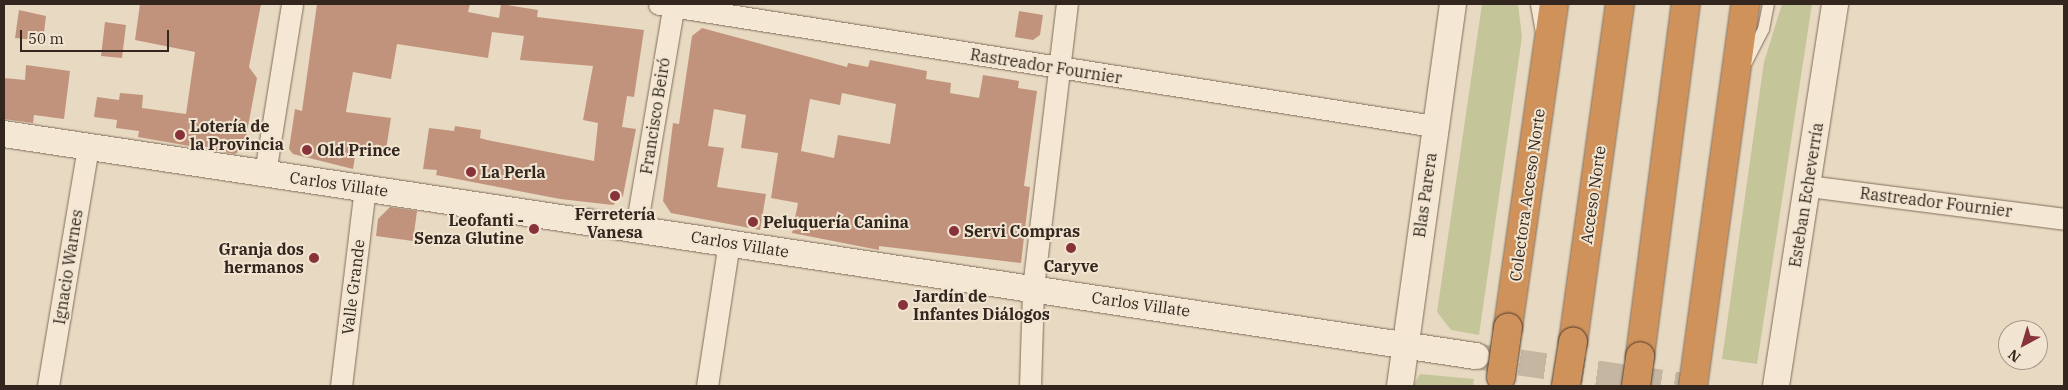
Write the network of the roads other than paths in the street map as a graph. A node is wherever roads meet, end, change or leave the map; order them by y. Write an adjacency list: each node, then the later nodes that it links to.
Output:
1 (292, 4): 18 (street)
2 (669, 4): 13 (street, Rastreador Fournier); 22 (street, Francisco Beiró)
3 (1067, 4): 13 (street)
4 (1453, 4): 15 (street, Blas Parera)
5 (1536, 4): 12 (lane)
6 (1554, 4): 12 (highway, Colectora Acceso Norte)
7 (1620, 4): 34 (highway, Acceso Norte, bridge)
8 (1686, 4): 35 (highway, bridge)
9 (1745, 4): 14 (highway)
10 (1768, 4): 14 (lane)
11 (1835, 4): 19 (street, Esteban Echeverría)
12 (1546, 60): 28 (highway, Colectora Acceso Norte, bridge)
13 (1059, 68): 15 (street, Rastreador Fournier); 24 (street)
14 (1734, 83): 27 (highway)
15 (1434, 126): 25 (street, Blas Parera)
16 (4, 134): 17 (street, Carlos Villate)
17 (88, 147): 18 (street, Carlos Villate); 29 (street, Ignacio Warnes)
18 (265, 173): 20 (street, Carlos Villate)
19 (1808, 186): 21 (street, Rastreador Fournier); 36 (street, Esteban Echeverría)
20 (365, 188): 22 (street, Carlos Villate); 30 (street, Valle Grande)
21 (2064, 219)
22 (636, 228): 23 (street, Carlos Villate)
23 (729, 242): 24 (street, Carlos Villate); 31 (street)
24 (1033, 288): 25 (street, Carlos Villate); 32 (street)
25 (1404, 343): 26 (street, Carlos Villate); 33 (street, Blas Parera)
26 (1476, 356)
27 (1694, 376)
28 (1500, 383)
29 (48, 386)
30 (341, 386)
31 (707, 386)
32 (1030, 386)
33 (1400, 386)
34 (1566, 386)
35 (1636, 386)
36 (1776, 386)

